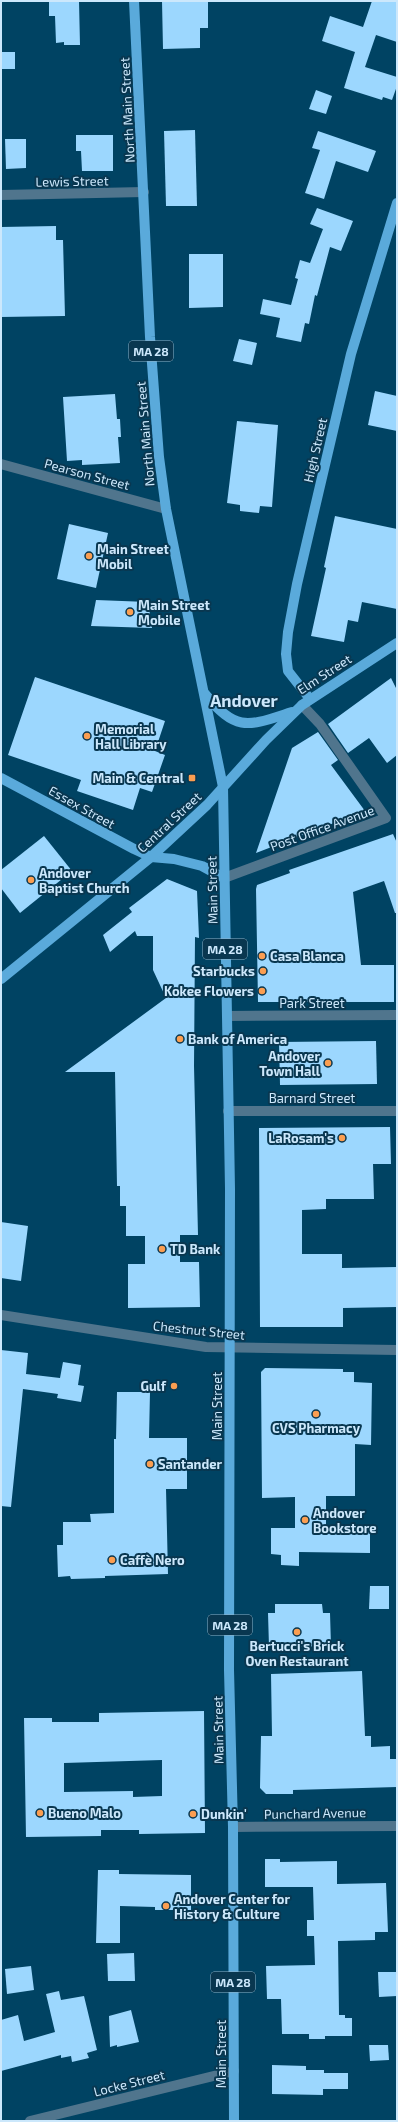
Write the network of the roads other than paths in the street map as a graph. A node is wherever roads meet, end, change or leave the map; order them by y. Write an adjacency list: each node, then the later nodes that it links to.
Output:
1 (134, 1): 2 (main road, North Main Street / MA 28)
2 (144, 192): 3 (street, Lewis Street); 6 (main road, North Main Street / MA 28)
3 (1, 195)
4 (397, 203): 9 (main road, High Street)
5 (1, 464): 6 (street, Pearson Street)
6 (166, 508): 8 (main road, North Main Street / MA 28)
7 (397, 644): 9 (main road, Elm Street)
8 (203, 692): 10 (main road); 12 (main road, North Main Street / MA 28)
9 (306, 702): 10 (main road, Elm Street); 14 (street, Post Office Avenue)
10 (294, 712): 12 (main road, Elm Street)
11 (1, 778): 13 (main road, Essex Street)
12 (223, 787): 13 (main road, Central Street); 14 (main road, Main Street / MA 28)
13 (151, 857): 14 (main road); 15 (main road, Central Street)
14 (224, 878): 17 (main road, Main Street / MA 28)
15 (1, 980)
16 (397, 1015): 17 (street, Park Street)
17 (227, 1016): 18 (main road, Main Street / MA 28)
18 (228, 1110): 19 (street, Barnard Street); 21 (main road, Main Street / MA 28)
19 (397, 1111)
20 (1, 1315): 21 (street, Chestnut Street)
21 (230, 1348): 22 (street, Chestnut Street); 24 (main road, Main Street / MA 28)
22 (397, 1350)
23 (397, 1826): 24 (street, Punchard Avenue)
24 (233, 1827): 25 (main road, Main Street / MA 28)
25 (234, 2071): 26 (street, Locke Street); 27 (main road, Main Street / MA 28)
26 (30, 2121)
27 (234, 2121)

